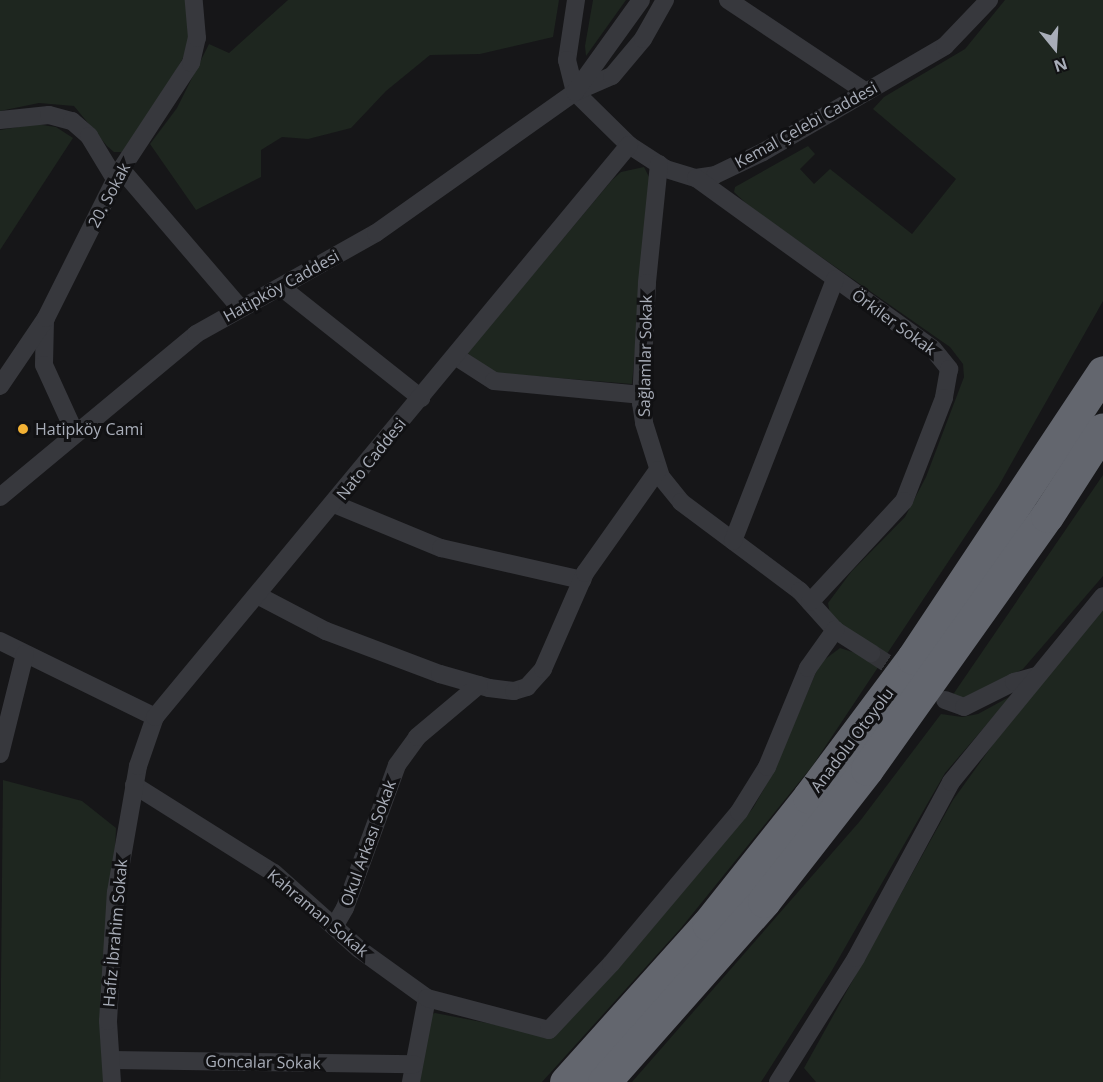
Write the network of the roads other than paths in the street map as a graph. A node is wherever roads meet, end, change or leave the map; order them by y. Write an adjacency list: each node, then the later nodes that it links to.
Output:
1 (194, 0): 12 (street, 20. Sokak)
2 (576, 0): 7 (street)
3 (641, 0): 7 (street)
4 (665, 0): 7 (street)
5 (728, 0): 8 (street)
6 (989, 0): 8 (street, Kemal Çelebi Caddesi)
7 (575, 92): 10 (street); 15 (street, Hatipköy Caddesi)
8 (866, 92): 13 (street, Kemal Çelebi Caddesi)
9 (0, 120): 12 (street)
10 (629, 145): 11 (street); 18 (street, Nato Caddesi)
11 (659, 164): 13 (street); 21 (street, Sağlamlar Sokak)
12 (118, 174): 16 (street); 17 (street, 20. Sokak)
13 (696, 178): 14 (street, Örkiler Sokak)
14 (835, 279): 28 (street); 32 (street, Örkiler Sokak)
15 (281, 287): 16 (street, Hatipköy Caddesi); 22 (street)
16 (240, 308): 24 (street, Hatipköy Caddesi)
17 (46, 318): 20 (street, 20. Sokak); 24 (street)
18 (455, 356): 21 (street); 22 (street, Nato Caddesi)
19 (1103, 372): 48 (highway, Anadolu Otoyolu)
20 (0, 386)
21 (642, 394): 25 (street, Sağlamlar Sokak)
22 (420, 398): 27 (street, Nato Caddesi)
23 (1103, 429): 49 (highway, Anadolu Otoyolu)
24 (75, 433): 26 (street, Hatipköy Caddesi)
25 (658, 470): 28 (street, Sağlamlar Sokak); 29 (street)
26 (0, 498)
27 (334, 504): 29 (street); 30 (street, Nato Caddesi)
28 (733, 540): 32 (street, Sağlamlar Sokak)
29 (582, 580): 38 (street)
30 (259, 596): 38 (street); 40 (street, Nato Caddesi)
31 (1103, 596): 37 (street)
32 (810, 602): 33 (street, Sağlamlar Sokak)
33 (834, 630): 35 (street, Sağlamlar Sokak); 44 (street)
34 (0, 641): 36 (street)
35 (871, 653)
36 (25, 654): 40 (street); 41 (street)
37 (1036, 676): 39 (street); 50 (street)
38 (479, 685): 43 (street, Okul Arkası Sokak)
39 (945, 700)
40 (155, 717): 42 (street, Nato Caddesi)
41 (0, 752)
42 (134, 785): 43 (street, Kahraman Sokak); 45 (street, Hafız İbrahim Sokak)
43 (334, 927): 44 (street, Kahraman Sokak)
44 (427, 998): 46 (street)
45 (111, 1060): 46 (street, Goncalar Sokak); 47 (street, Hafız İbrahim Sokak)
46 (413, 1073)
47 (112, 1082)
48 (566, 1082)
49 (604, 1082)
50 (778, 1082)

